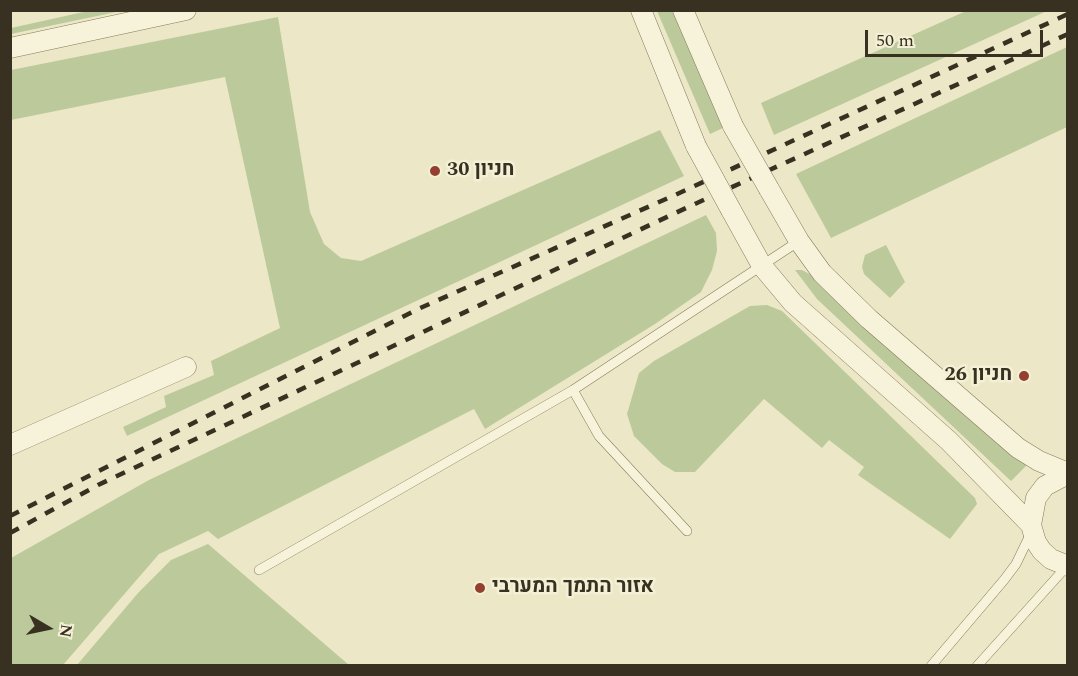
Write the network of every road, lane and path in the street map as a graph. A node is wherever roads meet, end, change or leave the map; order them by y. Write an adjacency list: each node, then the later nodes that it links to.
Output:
1 (186, 10): 4 (street)
2 (641, 10): 6 (street, bridge)
3 (682, 10): 5 (street, bridge)
4 (10, 48)
5 (799, 241): 6 (lane); 10 (street)
6 (762, 266): 8 (lane); 11 (street)
7 (186, 367): 9 (street)
8 (573, 390): 12 (lane); 14 (lane)
9 (10, 445)
10 (1068, 474): 11 (street)
11 (1031, 528): 13 (street); 15 (lane)
12 (687, 531)
13 (1067, 566): 16 (lane)
14 (259, 570)
15 (931, 666)
16 (977, 666)

